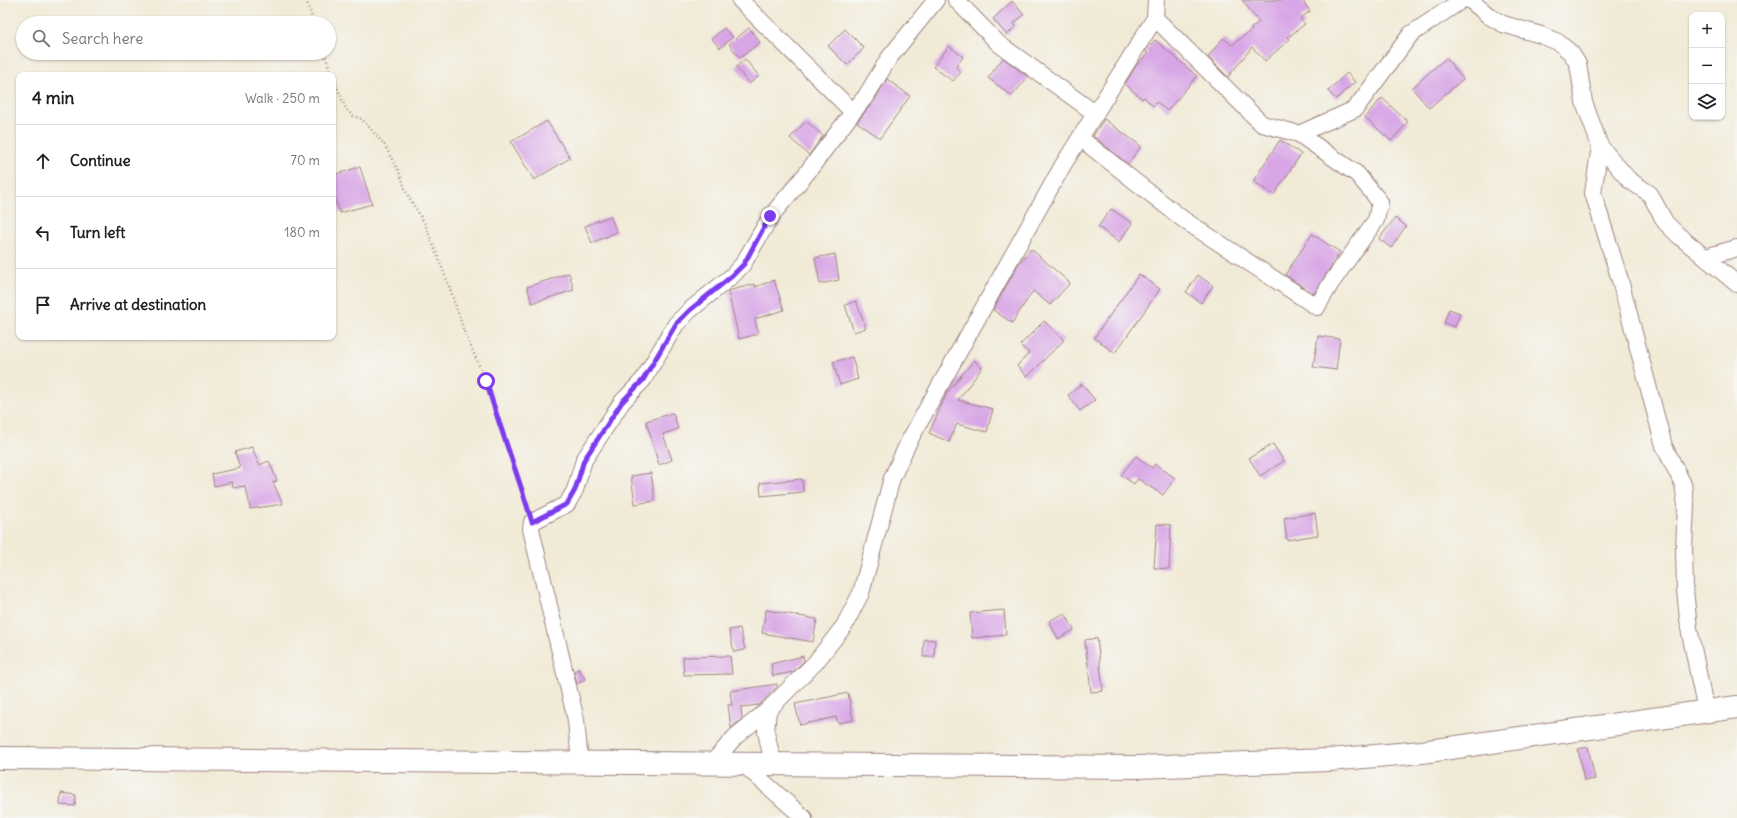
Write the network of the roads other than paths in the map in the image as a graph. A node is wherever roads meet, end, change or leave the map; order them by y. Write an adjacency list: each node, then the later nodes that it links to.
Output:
1 (740, 0): 8 (street)
2 (936, 0): 8 (street)
3 (956, 0): 9 (street)
4 (1156, 0): 7 (street)
5 (1462, 0): 10 (street)
6 (1470, 0): 12 (street)
7 (1155, 18): 9 (street); 10 (street)
8 (853, 112): 20 (street)
9 (1096, 114): 11 (street)
10 (1299, 134): 11 (street)
11 (1080, 138): 17 (street)
12 (1600, 146): 14 (street); 18 (street)
13 (1737, 248): 14 (street)
14 (1706, 257): 15 (street)
15 (1737, 284)
16 (1737, 707): 18 (highway)
17 (768, 710): 21 (street); 23 (street)
18 (1706, 712): 23 (highway)
19 (0, 758): 20 (highway)
20 (580, 763): 21 (highway)
21 (712, 763): 22 (highway)
22 (742, 763): 23 (highway); 24 (street)
23 (773, 763)
24 (804, 818)

